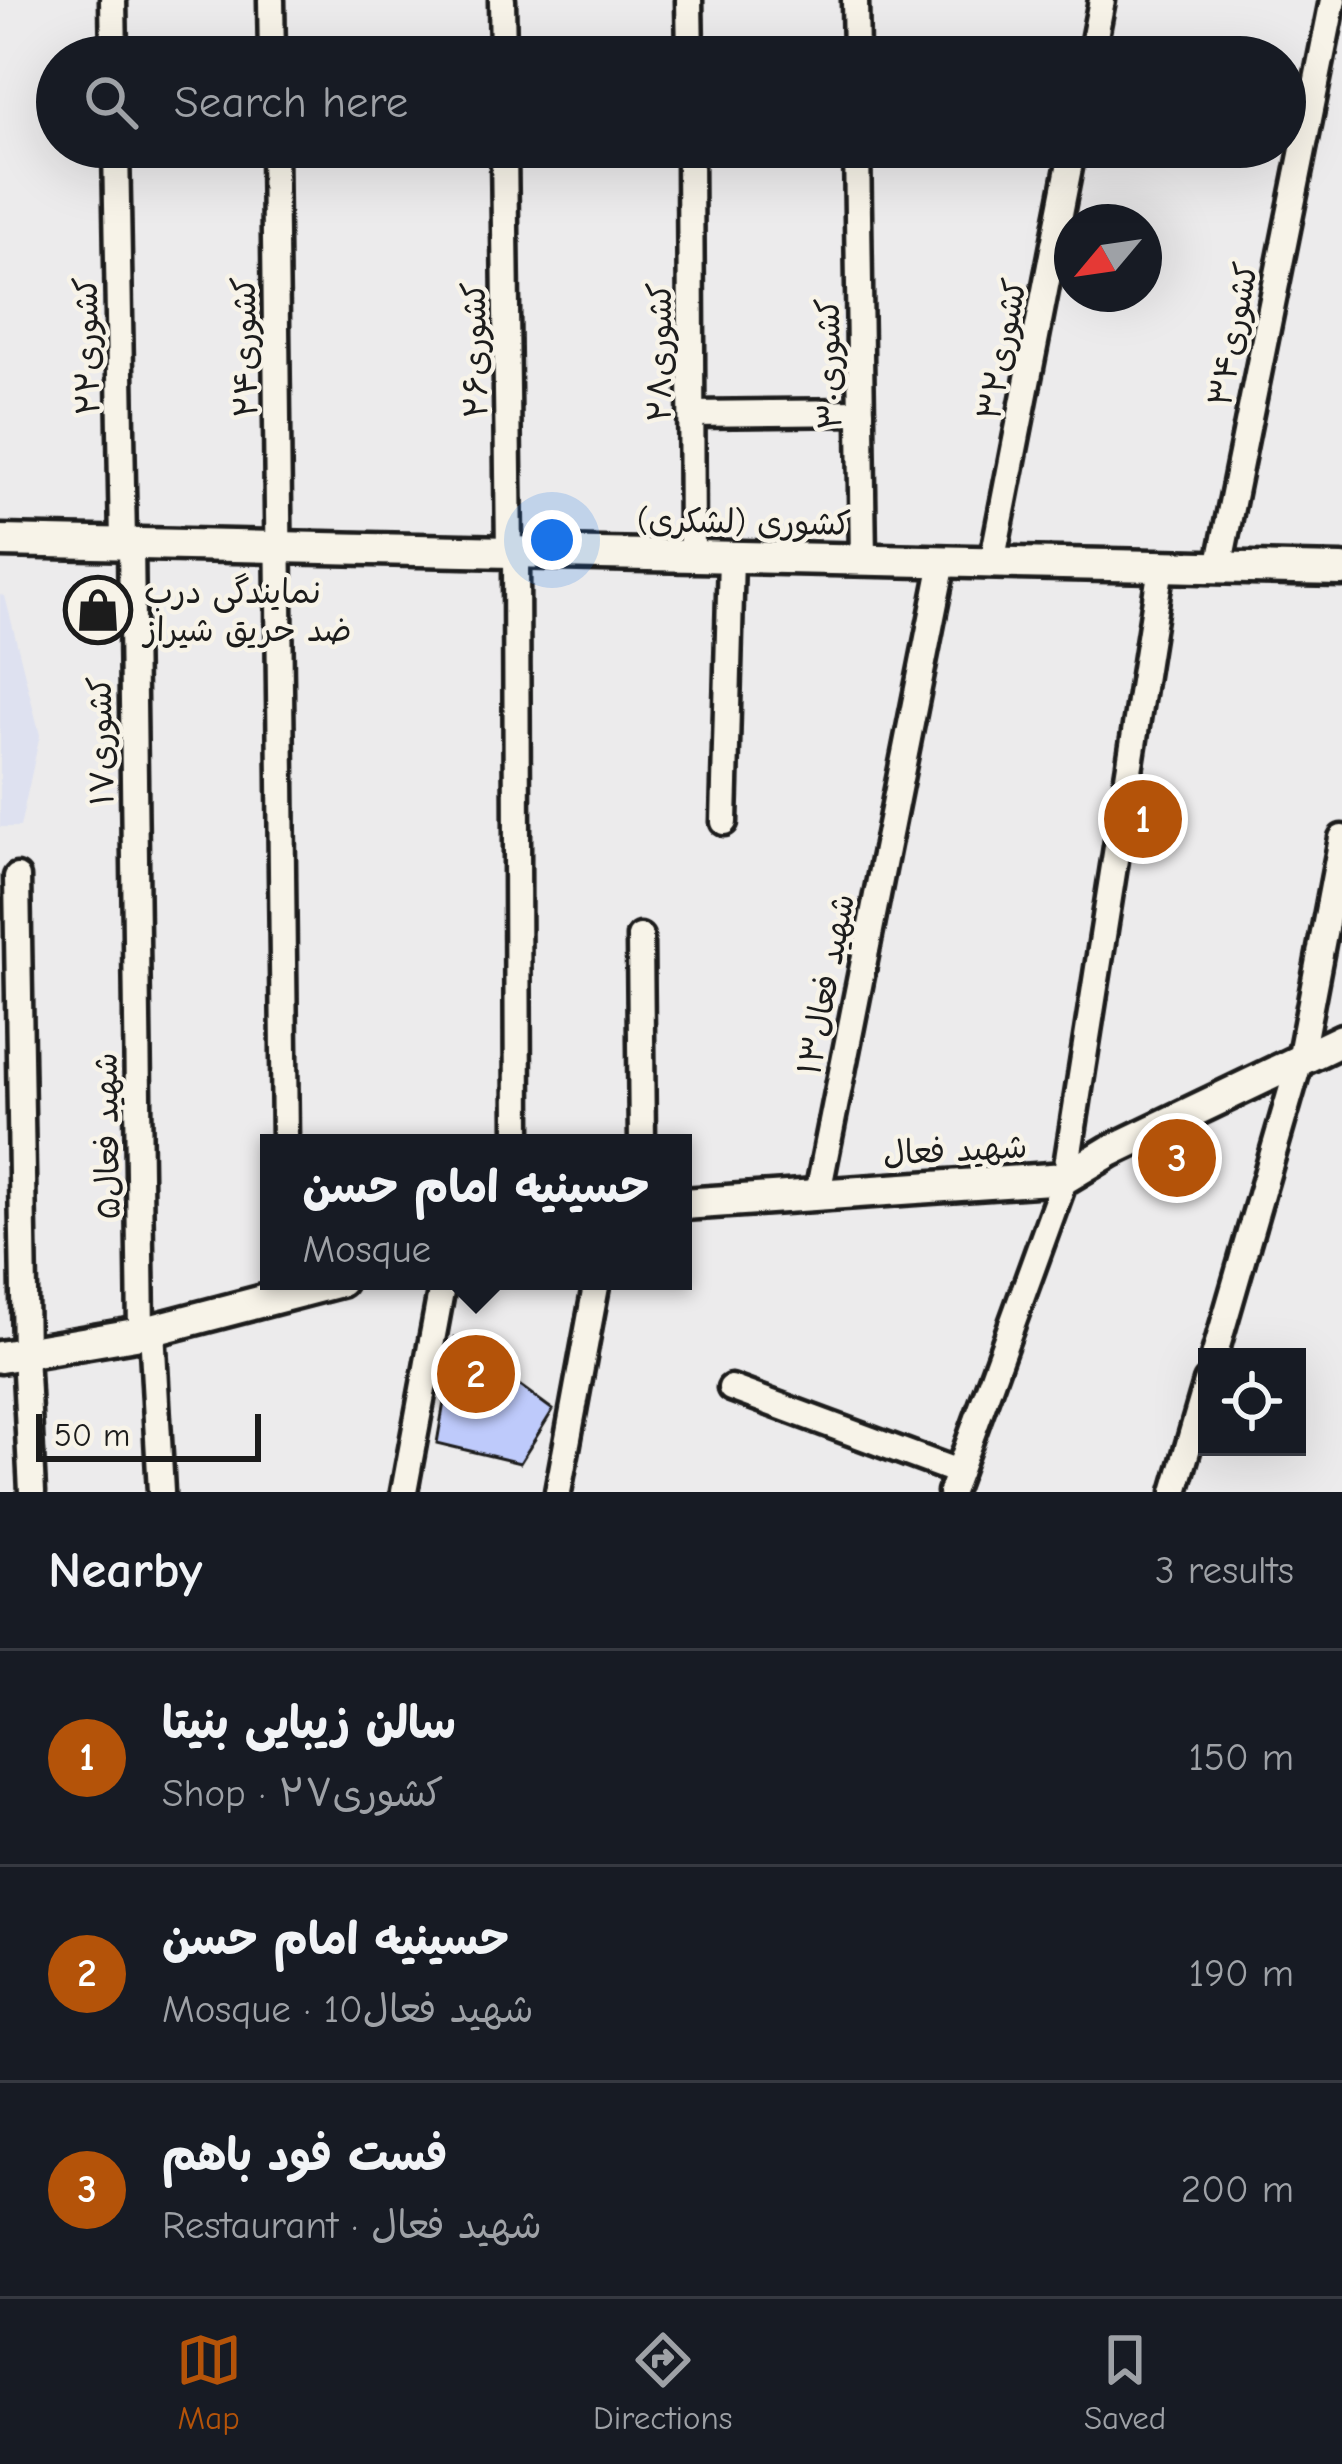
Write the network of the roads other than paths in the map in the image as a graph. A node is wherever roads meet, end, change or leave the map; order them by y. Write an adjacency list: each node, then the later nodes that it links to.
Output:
1 (113, 0): 8 (street)
2 (271, 0): 9 (street)
3 (502, 0): 10 (street)
4 (689, 0): 11 (street)
5 (855, 0): 12 (street)
6 (1102, 0): 13 (street)
7 (1333, 0): 14 (street, کشوری۳۴)
8 (114, 36)
9 (272, 36)
10 (503, 36)
11 (690, 36)
12 (856, 36)
13 (1095, 36)
14 (1306, 132)
15 (117, 168): 25 (street, کشوری۲۲)
16 (274, 168): 26 (street, کشوری۲۴)
17 (504, 168): 27 (street, کشوری۲۶)
18 (690, 168): 23 (street, کشوری۲۸)
19 (858, 168): 22 (street, کشوری۳۰)
20 (1069, 168): 32 (street, کشوری۳۲)
21 (1299, 168): 34 (street, کشوری۳۴)
22 (861, 412): 23 (street); 30 (street, کشوری۳۰)
23 (692, 414): 28 (street, کشوری۲۸)
24 (0, 541): 25 (street, کشوری (لشکری))
25 (127, 543): 26 (street, کشوری (لشکری)); 40 (street, ۱۷کشوری)
26 (280, 547): 27 (street, کشوری (لشکری)); 43 (street, کشوری۲۴)
27 (513, 552): 28 (street, کشوری (لشکری)); 44 (street, کشوری۲۶)
28 (692, 556): 29 (street, کشوری (لشکری))
29 (731, 557): 30 (street, کشوری (لشکری)); 36 (street)
30 (863, 560): 31 (street, کشوری (لشکری))
31 (943, 562): 32 (street, کشوری (لشکری)); 47 (street, شهید فعال۱۳)
32 (992, 563): 33 (street, کشوری (لشکری))
33 (1161, 567): 34 (street, کشوری (لشکری)); 46 (street)
34 (1219, 568): 35 (street, کشوری (لشکری))
35 (1342, 570)
36 (724, 823)
37 (1342, 838): 42 (street)
38 (17, 877): 54 (street)
39 (640, 937): 45 (street)
40 (136, 938): 52 (street, شهید فعال۵)
41 (1342, 1040): 42 (street, شهید فعال)
42 (1300, 1060): 46 (street, شهید فعال); 53 (street)
43 (285, 1134)
44 (518, 1134)
45 (642, 1134)
46 (1065, 1178): 47 (street, شهید فعال); 57 (street)
47 (818, 1193): 48 (street, شهید فعال)
48 (692, 1203)
49 (280, 1290): 52 (street)
50 (440, 1290): 60 (street)
51 (595, 1290): 61 (street)
52 (147, 1332): 54 (street); 59 (street, شهید فعال۵)
53 (1217, 1348)
54 (13, 1355): 58 (street)
55 (731, 1388): 57 (street)
56 (1198, 1413): 62 (street)
57 (955, 1482)
58 (32, 1492)
59 (161, 1492)
60 (404, 1492)
61 (558, 1492)
62 (1175, 1492)

